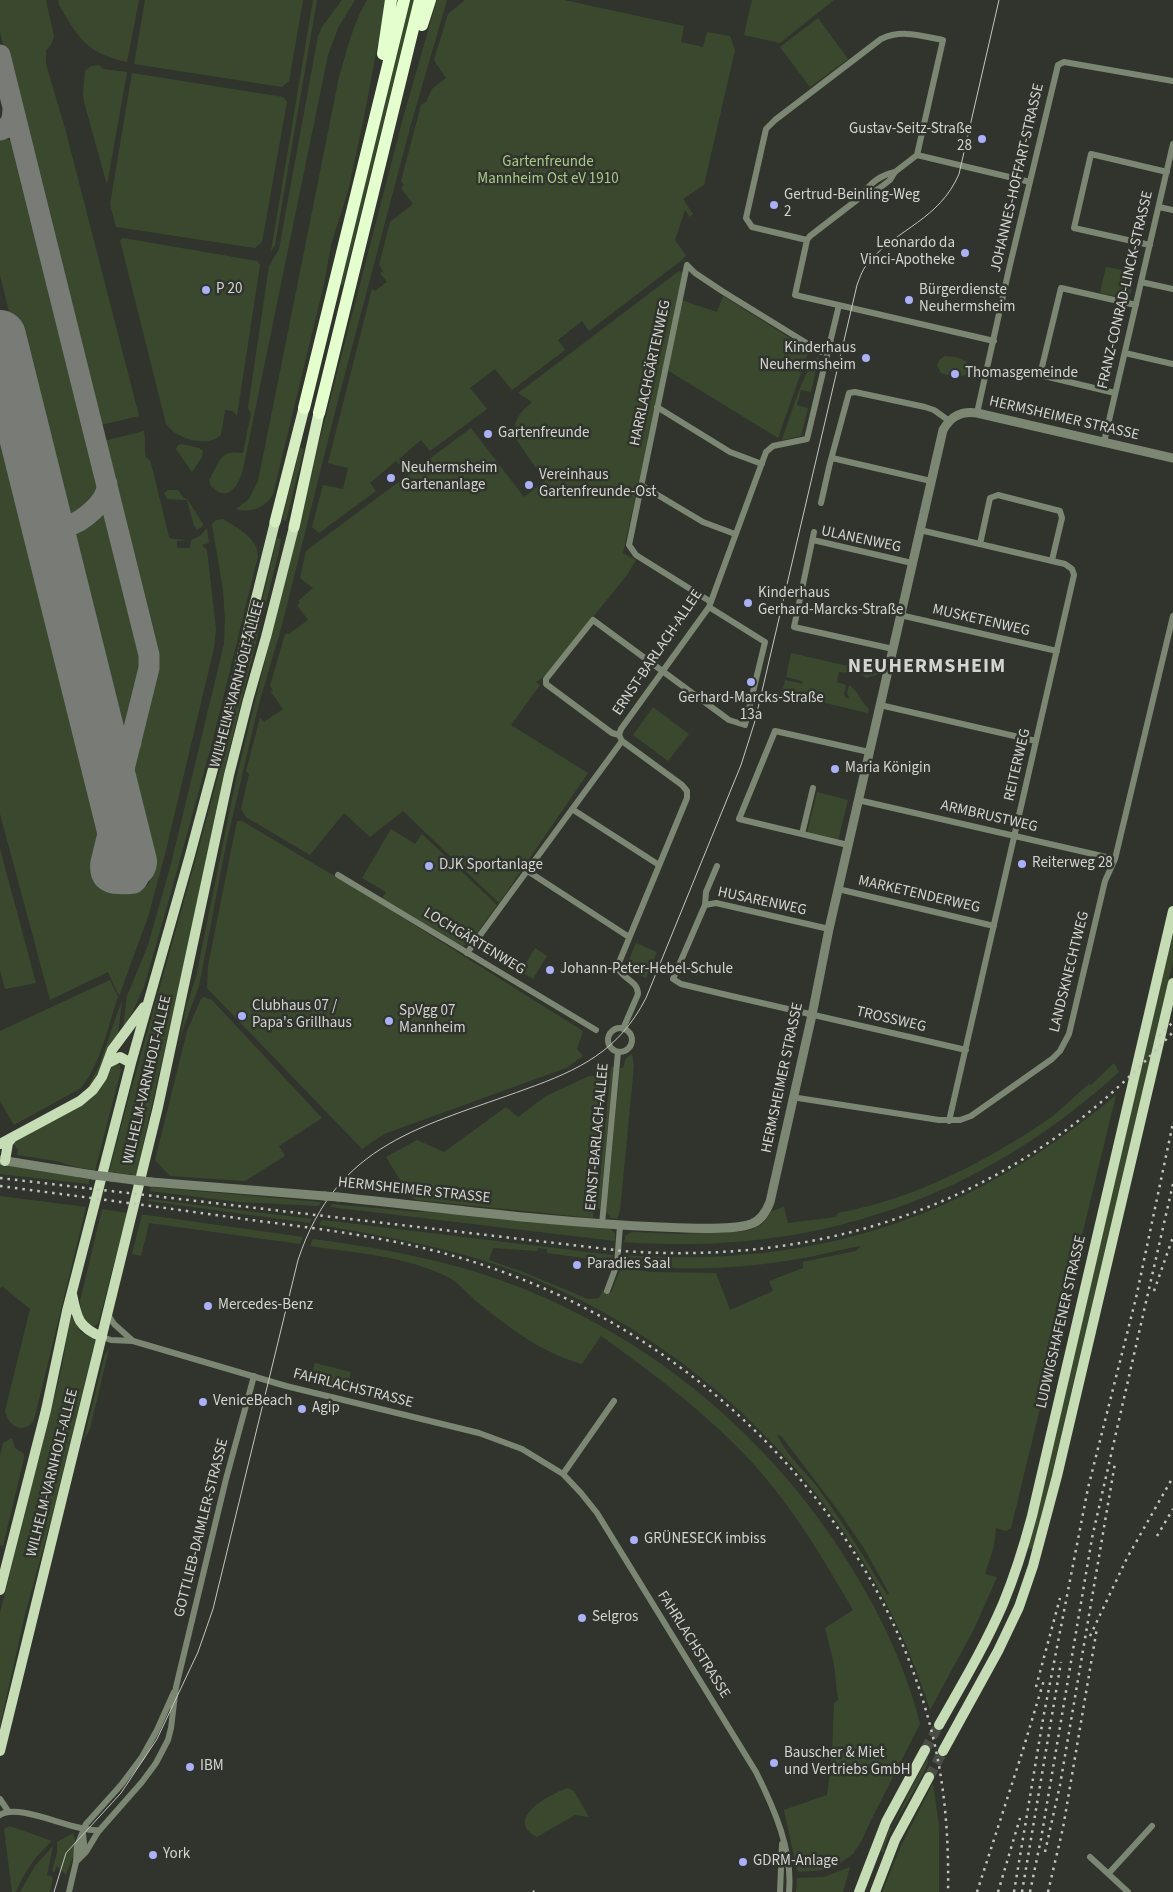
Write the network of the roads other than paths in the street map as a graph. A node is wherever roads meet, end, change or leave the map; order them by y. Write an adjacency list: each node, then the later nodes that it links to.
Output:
1 (391, 0): 7 (highway)
2 (404, 0): 7 (highway)
3 (420, 0): 5 (highway)
4 (430, 0): 5 (highway)
5 (408, 49): 27 (highway)
6 (1173, 81): 11 (street, JOHANNES-HOFFART-STRASSE)
7 (376, 119): 26 (highway)
8 (1173, 144): 10 (street, FRANZ-CONRAD-LINCK-STRASSE)
9 (917, 155): 11 (street); 14 (street); 14 (street)
10 (1167, 172): 12 (street, FRANZ-CONRAD-LINCK-STRASSE); 15 (street)
11 (1030, 182): 20 (street, JOHANNES-HOFFART-STRASSE)
12 (1159, 207): 13 (street); 15 (street, FRANZ-CONRAD-LINCK-STRASSE)
13 (1173, 210)
14 (807, 240): 18 (street)
15 (1150, 245): 16 (street, FRANZ-CONRAD-LINCK-STRASSE)
16 (1141, 282): 17 (street); 19 (street, FRANZ-CONRAD-LINCK-STRASSE)
17 (1173, 289)
18 (839, 305): 20 (street); 33 (street, ERNST-BARLACH-ALLEE)
19 (1136, 305): 22 (street, FRANZ-CONRAD-LINCK-STRASSE); 24 (street)
20 (994, 341): 28 (street, JOHANNES-HOFFART-STRASSE)
21 (821, 352): 25 (street, HARRLACHGÄRTENWEG)
22 (1124, 353): 23 (street); 24 (street, FRANZ-CONRAD-LINCK-STRASSE)
23 (1173, 364)
24 (1115, 393): 30 (street, FRANZ-CONRAD-LINCK-STRASSE)
25 (657, 407): 33 (street); 35 (street, HARRLACHGÄRTENWEG)
26 (304, 408): 37 (highway, WILHELM-VARNHOLT-ALLEE)
27 (319, 413): 38 (highway, WILHELM-VARNHOLT-ALLEE)
28 (977, 413): 29 (street, HERMSHEIMER STRASSE); 30 (street, HERMSHEIMER STRASSE)
29 (948, 420): 31 (street); 34 (street, HERMSHEIMER STRASSE)
30 (1104, 442): 32 (street, HERMSHEIMER STRASSE)
31 (832, 458): 34 (street); 36 (street)
32 (1173, 458)
33 (762, 464): 41 (street, ERNST-BARLACH-ALLEE)
34 (931, 481): 39 (street, HERMSHEIMER STRASSE)
35 (641, 485): 41 (street); 46 (street, HARRLACHGÄRTENWEG)
36 (821, 503)
37 (275, 522): 75 (main road, WILHELM-VARNHOLT-ALLEE)
38 (294, 526): 92 (main road, WILHELM-VARNHOLT-ALLEE)
39 (920, 530): 43 (street, REITERWEG); 45 (street, HERMSHEIMER STRASSE)
40 (814, 532): 42 (street)
41 (735, 534): 46 (street, ERNST-BARLACH-ALLEE)
42 (813, 540): 45 (street, ULANENWEG); 49 (street, ULANENWEG)
43 (980, 544): 44 (street, REITERWEG); 44 (street)
44 (1052, 560): 50 (street, REITERWEG)
45 (912, 563): 47 (street, HERMSHEIMER STRASSE)
46 (710, 604): 51 (street, ERNST-BARLACH-ALLEE); 51 (street)
47 (900, 615): 49 (street, HERMSHEIMER STRASSE); 50 (street, MUSKETENWEG)
48 (1173, 616): 62 (street, LANDSKNECHTWEG)
49 (893, 649): 52 (street, HERMSHEIMER STRASSE)
50 (1057, 651): 54 (street, REITERWEG)
51 (663, 671): 53 (street, ERNST-BARLACH-ALLEE); 53 (street)
52 (880, 705): 54 (street); 55 (street, HERMSHEIMER STRASSE)
53 (621, 738): 58 (street); 63 (street, ERNST-BARLACH-ALLEE)
54 (1036, 740): 60 (street, REITERWEG)
55 (869, 752): 57 (street, HERMSHEIMER STRASSE); 59 (street)
56 (813, 788): 59 (street)
57 (858, 800): 60 (street, ARMBRUSTWEG); 61 (street, HERMSHEIMER STRASSE)
58 (572, 809): 63 (street); 65 (street)
59 (802, 834): 61 (street)
60 (1015, 836): 62 (street, ARMBRUSTWEG); 70 (street, REITERWEG)
61 (848, 845): 67 (street, HERMSHEIMER STRASSE)
62 (1115, 859): 84 (street, LANDSKNECHTWEG)
63 (659, 864): 72 (street, ERNST-BARLACH-ALLEE)
64 (717, 866): 68 (street)
65 (526, 870): 72 (street); 73 (street)
66 (338, 875): 73 (street, LOCHGÄRTENWEG)
67 (838, 889): 70 (street, MARKETENDERWEG); 71 (street, HERMSHEIMER STRASSE)
68 (705, 905): 71 (street, HUSARENWEG); 76 (street, HUSARENWEG)
69 (1173, 911): 100 (main road, LUDWIGSHAFENER STRASSE)
70 (994, 926): 79 (street, REITERWEG)
71 (829, 929): 76 (street, HERMSHEIMER STRASSE)
72 (629, 937): 77 (street, ERNST-BARLACH-ALLEE)
73 (468, 953): 78 (street, LOCHGÄRTENWEG)
74 (1173, 983): 105 (main road, LUDWIGSHAFENER STRASSE)
75 (148, 1002): 81 (main road); 82 (main road, WILHELM-VARNHOLT-ALLEE)
76 (812, 1015): 79 (street, TROSSWEG); 83 (street, HERMSHEIMER STRASSE)
77 (623, 1029): 80 (street, ERNST-BARLACH-ALLEE); 80 (street, ERNST-BARLACH-ALLEE)
78 (596, 1030)
79 (966, 1050): 84 (street, REITERWEG)
80 (618, 1052): 88 (street, ERNST-BARLACH-ALLEE)
81 (108, 1063): 82 (main road); 85 (main road)
82 (131, 1063): 91 (main road, WILHELM-VARNHOLT-ALLEE)
83 (793, 1096): 84 (street, LANDSKNECHTWEG); 89 (street, HERMSHEIMER STRASSE)
84 (949, 1120)
85 (12, 1138): 86 (main road); 87 (main road)
86 (0, 1144)
87 (2, 1160): 88 (street, HERMSHEIMER STRASSE, bridge)
88 (602, 1224): 89 (street, HERMSHEIMER STRASSE)
89 (620, 1226): 90 (street)
90 (607, 1291)
91 (72, 1293): 93 (main road); 98 (main road, WILHELM-VARNHOLT-ALLEE)
92 (107, 1313): 93 (main road, WILHELM-VARNHOLT-ALLEE); 94 (street, FAHRLACHSTRASSE)
93 (102, 1337): 94 (street, FAHRLACHSTRASSE); 104 (main road, WILHELM-VARNHOLT-ALLEE)
94 (133, 1341): 95 (street, FAHRLACHSTRASSE)
95 (254, 1376): 97 (street, FAHRLACHSTRASSE); 99 (street, GOTTLIEB-DAIMLER-STRASSE)
96 (614, 1401): 97 (street)
97 (563, 1474): 113 (street, FAHRLACHSTRASSE)
98 (0, 1590)
99 (176, 1687): 101 (street, GOTTLIEB-DAIMLER-STRASSE); 102 (street, GOTTLIEB-DAIMLER-STRASSE)
100 (938, 1725)
101 (157, 1730): 102 (street); 111 (street, GOTTLIEB-DAIMLER-STRASSE)
102 (168, 1740): 112 (street, GOTTLIEB-DAIMLER-STRASSE)
103 (925, 1750): 120 (main road)
104 (0, 1751)
105 (943, 1751)
106 (929, 1777): 121 (main road)
107 (0, 1799): 108 (street)
108 (8, 1811): 109 (street); 111 (street)
109 (0, 1815)
110 (1152, 1826): 116 (street)
111 (83, 1830): 112 (street); 115 (street, GOTTLIEB-DAIMLER-STRASSE)
112 (100, 1830): 115 (street, GOTTLIEB-DAIMLER-STRASSE)
113 (783, 1841): 118 (street, FAHRLACHSTRASSE); 119 (street, FAHRLACHSTRASSE)
114 (1090, 1858): 116 (street)
115 (76, 1862): 117 (street, GOTTLIEB-DAIMLER-STRASSE)
116 (1110, 1873): 122 (street)
117 (69, 1892)
118 (780, 1892)
119 (790, 1892)
120 (859, 1892)
121 (875, 1892)
122 (1128, 1892)

